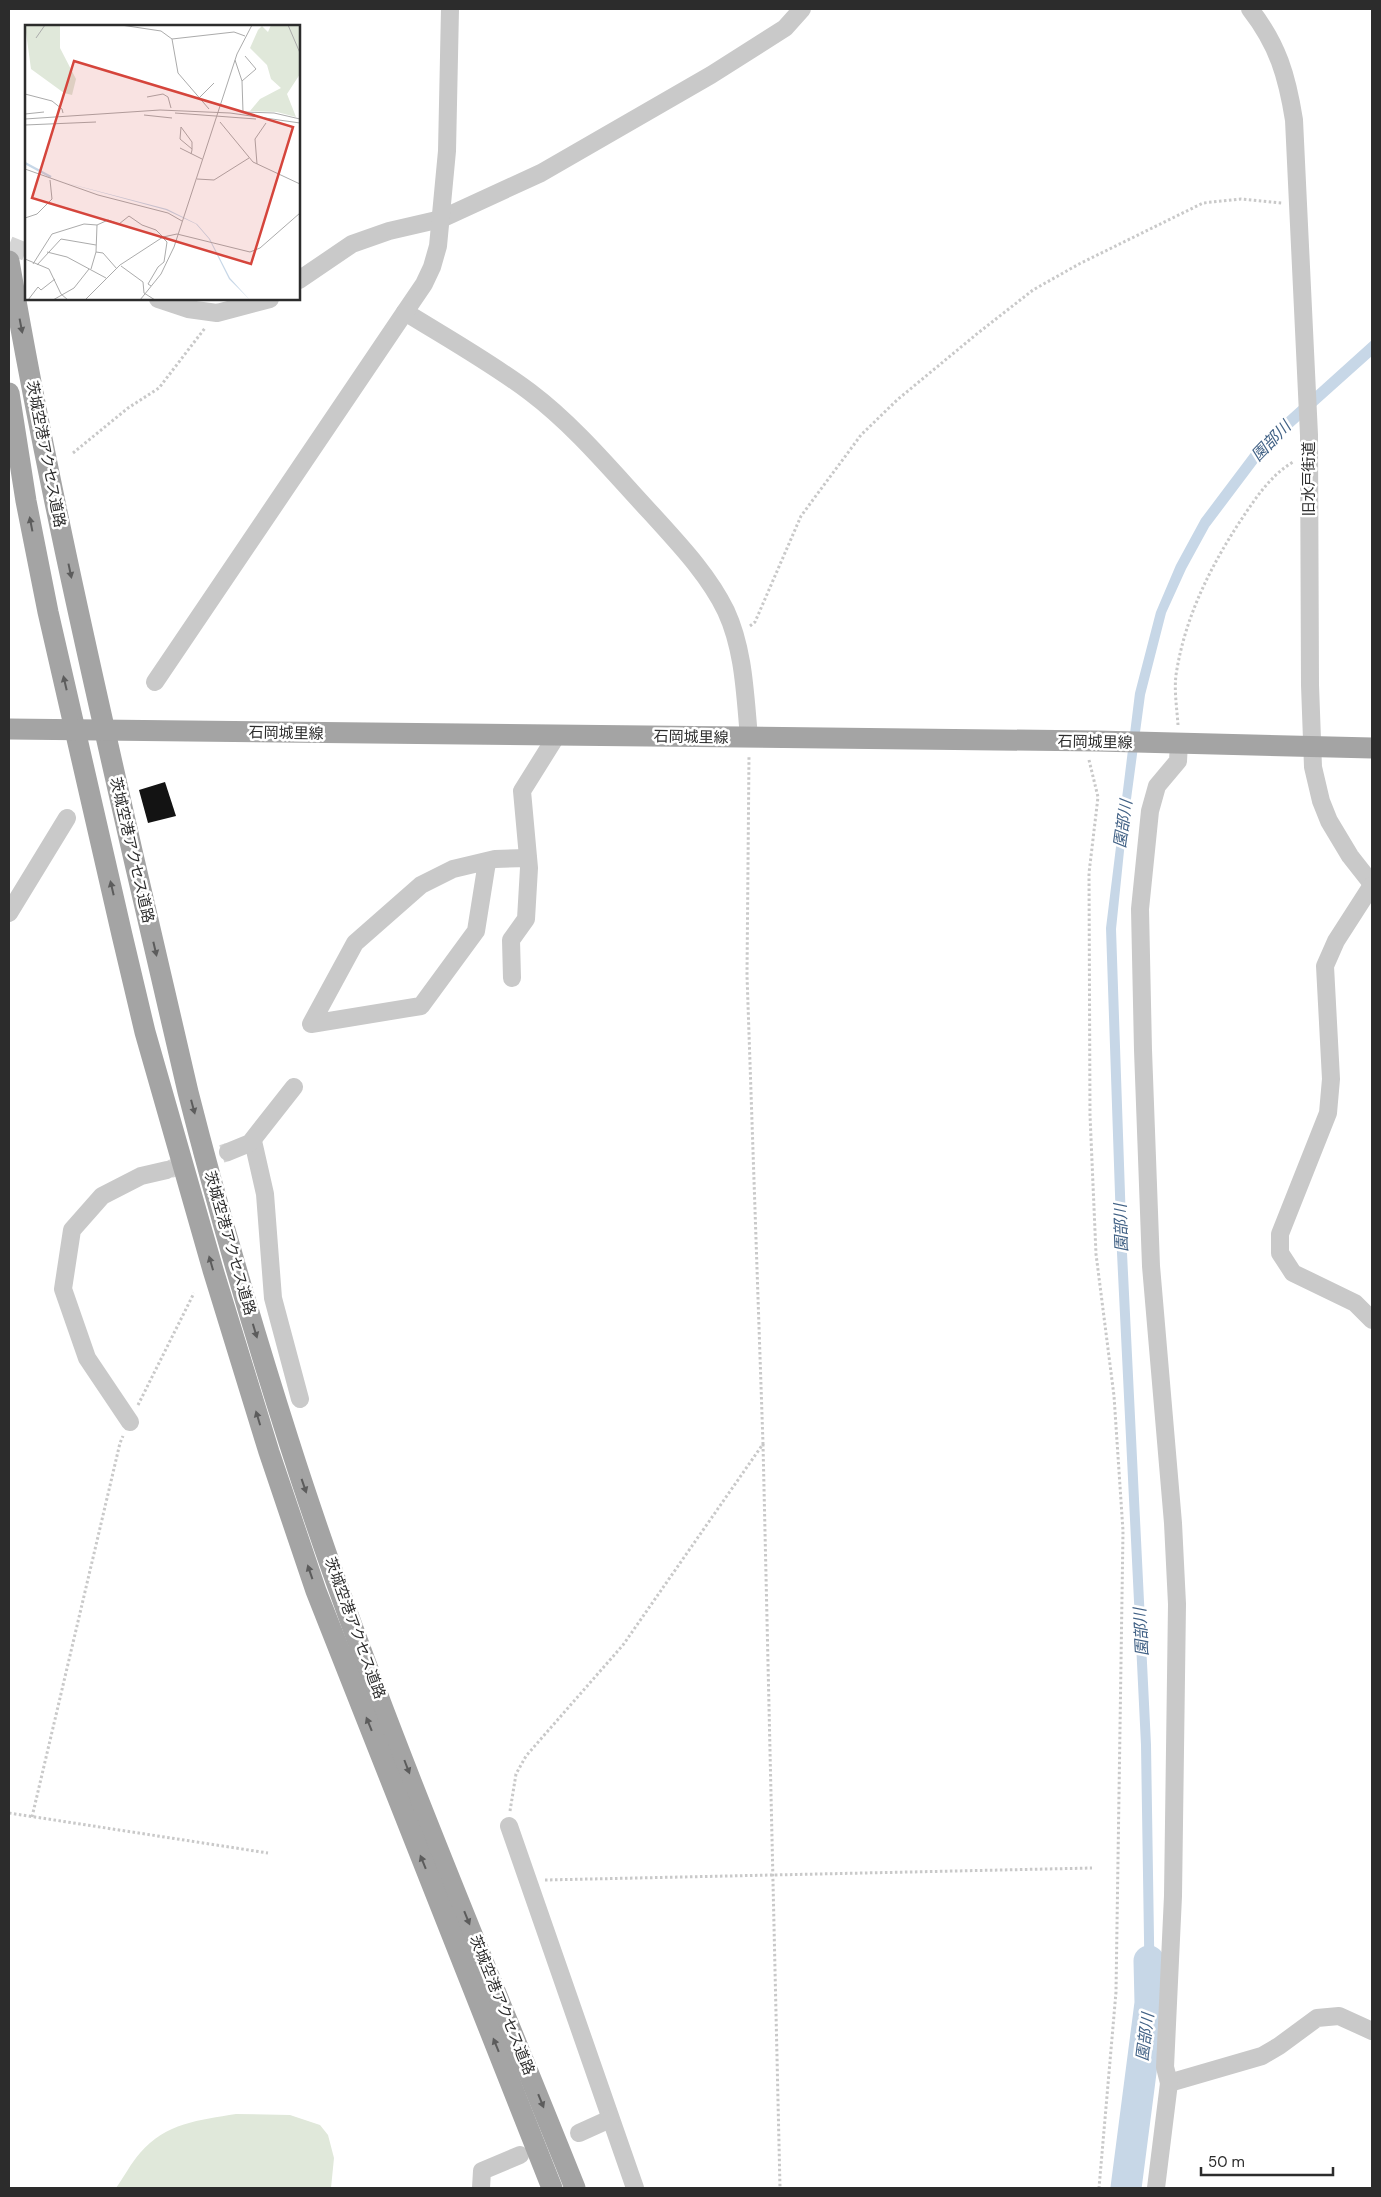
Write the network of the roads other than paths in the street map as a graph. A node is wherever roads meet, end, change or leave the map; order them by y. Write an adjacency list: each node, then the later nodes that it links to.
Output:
1 (450, 9): 4 (street)
2 (802, 9): 4 (street)
3 (1250, 9): 18 (street, 旧水戸街道)
4 (441, 219): 6 (street); 9 (street)
5 (9, 261): 14 (main road, 茨城空港アクセス道路, one-way to 14)
6 (300, 279)
7 (161, 300): 8 (street)
8 (266, 300)
9 (406, 312): 11 (street); 16 (street)
10 (9, 394): 13 (main road, 茨城空港アクセス道路, one-way to 10)
11 (155, 682)
12 (9, 730): 13 (main road, 石岡城里線)
13 (76, 731): 14 (main road, 石岡城里線); 40 (main road, 茨城空港アクセス道路, one-way to 13)
14 (105, 731): 15 (main road, 石岡城里線); 41 (main road, 茨城空港アクセス道路, one-way to 41)
15 (557, 735): 16 (main road, 石岡城里線); 21 (street)
16 (749, 737): 17 (main road, 石岡城里線)
17 (1169, 743): 18 (main road, 石岡城里線); 35 (street)
18 (1311, 745): 19 (main road, 石岡城里線); 23 (street, 旧水戸街道)
19 (1372, 748)
20 (67, 818): 24 (street)
21 (528, 858): 22 (street); 25 (street)
22 (487, 862): 22 (street)
23 (1372, 884): 30 (street)
24 (9, 913)
25 (512, 978)
26 (294, 1087): 27 (street)
27 (253, 1141): 28 (street); 31 (street)
28 (228, 1152)
29 (167, 1170): 32 (street)
30 (1372, 1320)
31 (300, 1399)
32 (130, 1422)
33 (509, 1826): 36 (street)
34 (1372, 2031): 35 (street)
35 (1169, 2083): 43 (street)
36 (610, 2120): 37 (street); 42 (street)
37 (580, 2133)
38 (520, 2155): 39 (street)
39 (481, 2188)
40 (552, 2188)
41 (575, 2188)
42 (635, 2188)
43 (1156, 2188)

